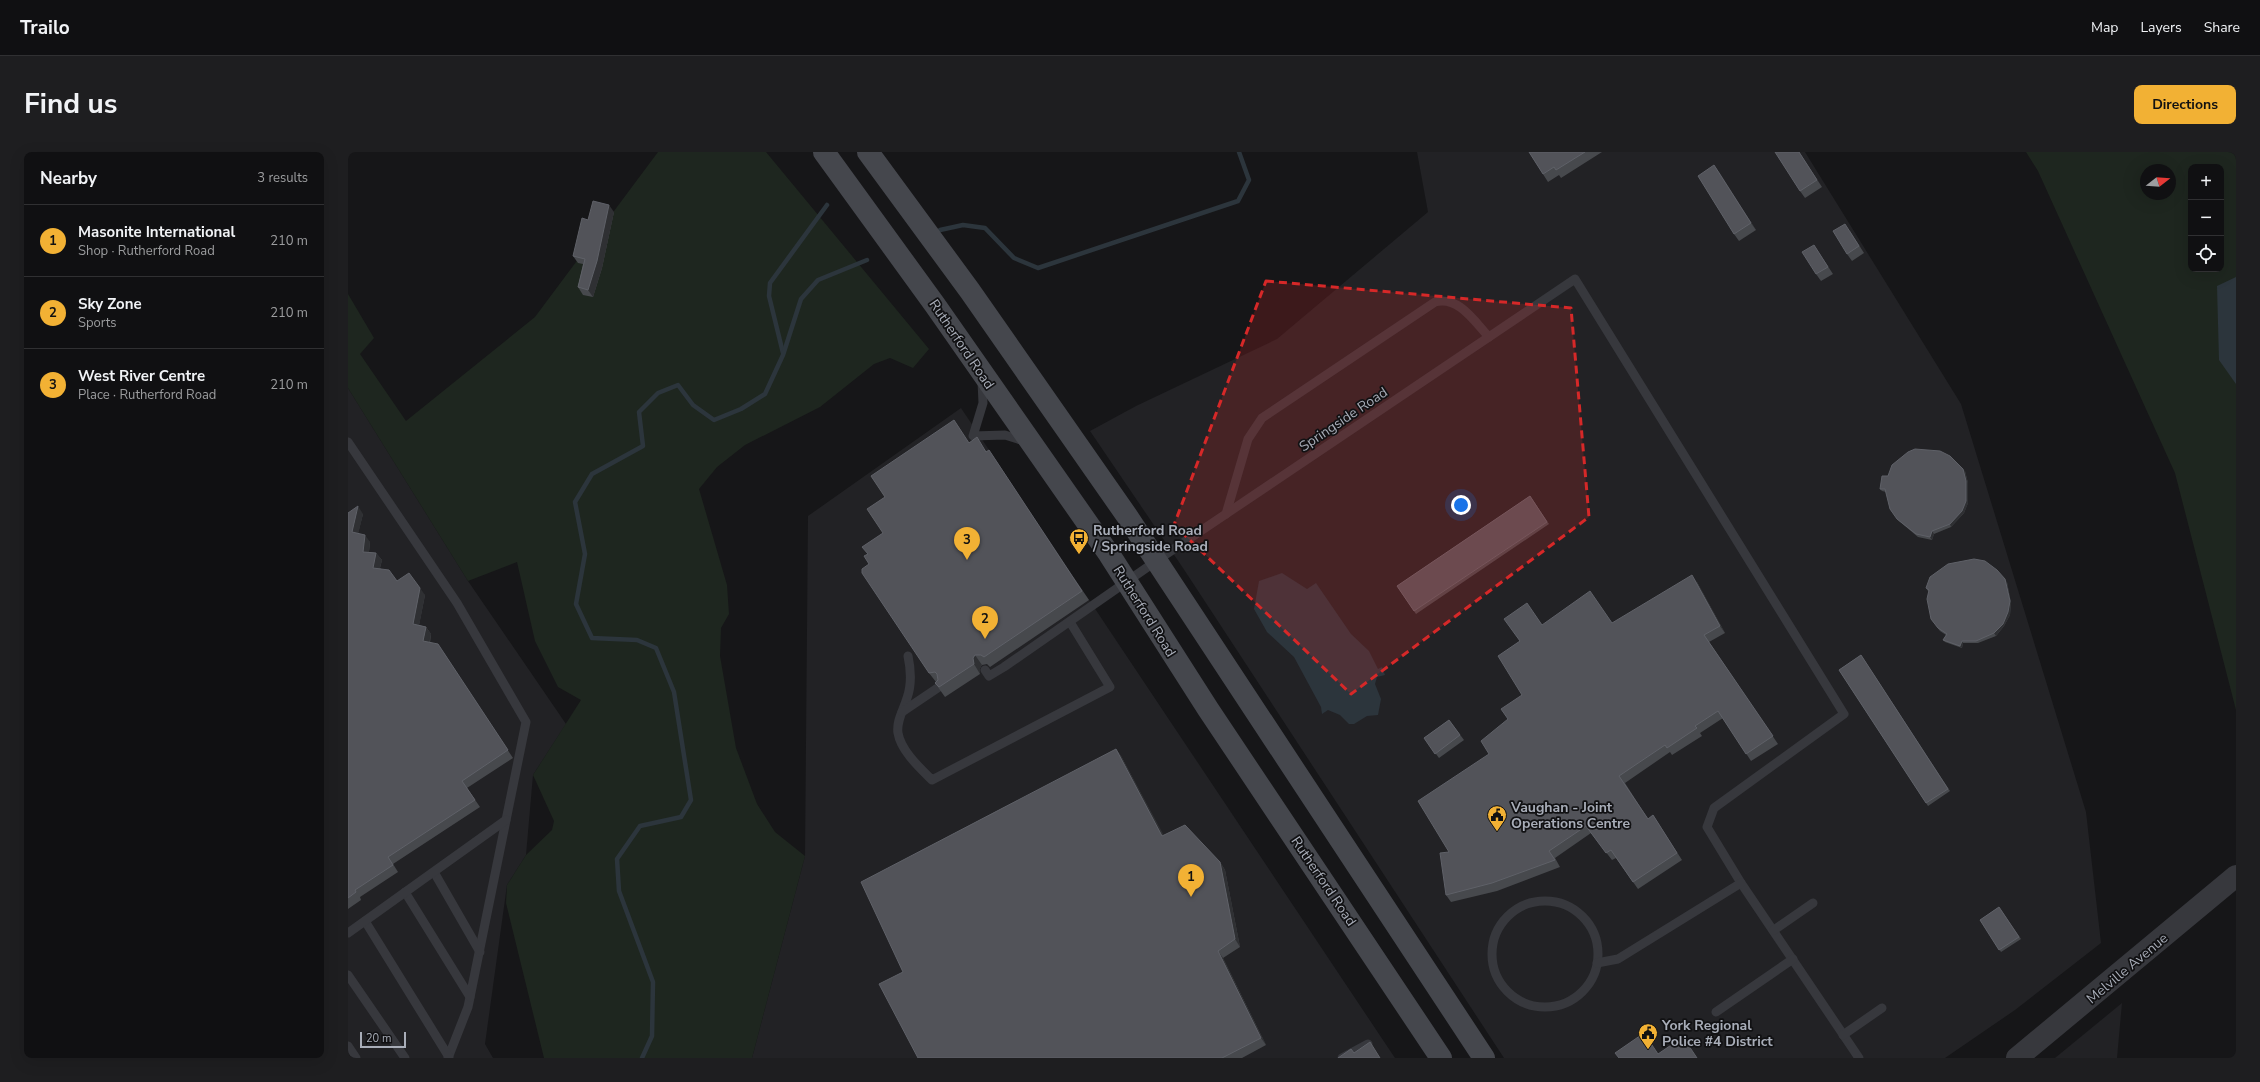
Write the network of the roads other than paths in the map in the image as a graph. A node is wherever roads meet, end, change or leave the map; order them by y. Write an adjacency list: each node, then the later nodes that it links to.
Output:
1 (824, 152): 4 (main road, Rutherford Road)
2 (868, 152): 8 (main road)
3 (1489, 337): 7 (lane, Springside Road); 7 (lane); 18 (lane, Springside Road)
4 (982, 374): 6 (main road, Rutherford Road); 6 (lane)
5 (348, 442): 15 (lane)
6 (1032, 443): 9 (main road, Rutherford Road)
7 (1226, 514): 8 (lane, Springside Road)
8 (1156, 562): 9 (lane, Springside Road); 39 (main road)
9 (1126, 581): 10 (lane, Springside Road); 38 (main road, Rutherford Road)
10 (1070, 622): 12 (lane, Springside Road); 14 (lane)
11 (908, 656): 14 (lane)
12 (985, 670)
13 (939, 687): 14 (lane)
14 (902, 712)
15 (506, 820): 16 (lane); 24 (lane)
16 (434, 872): 19 (lane); 24 (lane)
17 (2236, 876): 41 (street, Melville Avenue)
18 (1741, 883): 22 (lane); 26 (lane)
19 (405, 892): 21 (lane); 28 (lane)
20 (1813, 903): 22 (lane)
21 (365, 921): 23 (lane); 36 (lane)
22 (1774, 930): 25 (lane)
23 (348, 933)
24 (480, 952): 28 (lane)
25 (1793, 959): 30 (lane); 31 (lane)
26 (1597, 963): 26 (lane)
27 (348, 975): 35 (lane)
28 (470, 997): 36 (lane)
29 (1882, 1008): 31 (lane)
30 (1716, 1012)
31 (1843, 1035): 40 (lane)
32 (1368, 1044): 37 (lane)
33 (348, 1046): 34 (lane)
34 (356, 1058)
35 (405, 1058)
36 (449, 1058)
37 (1342, 1058)
38 (1441, 1058)
39 (1484, 1058)
40 (1860, 1058)
41 (2016, 1058)

